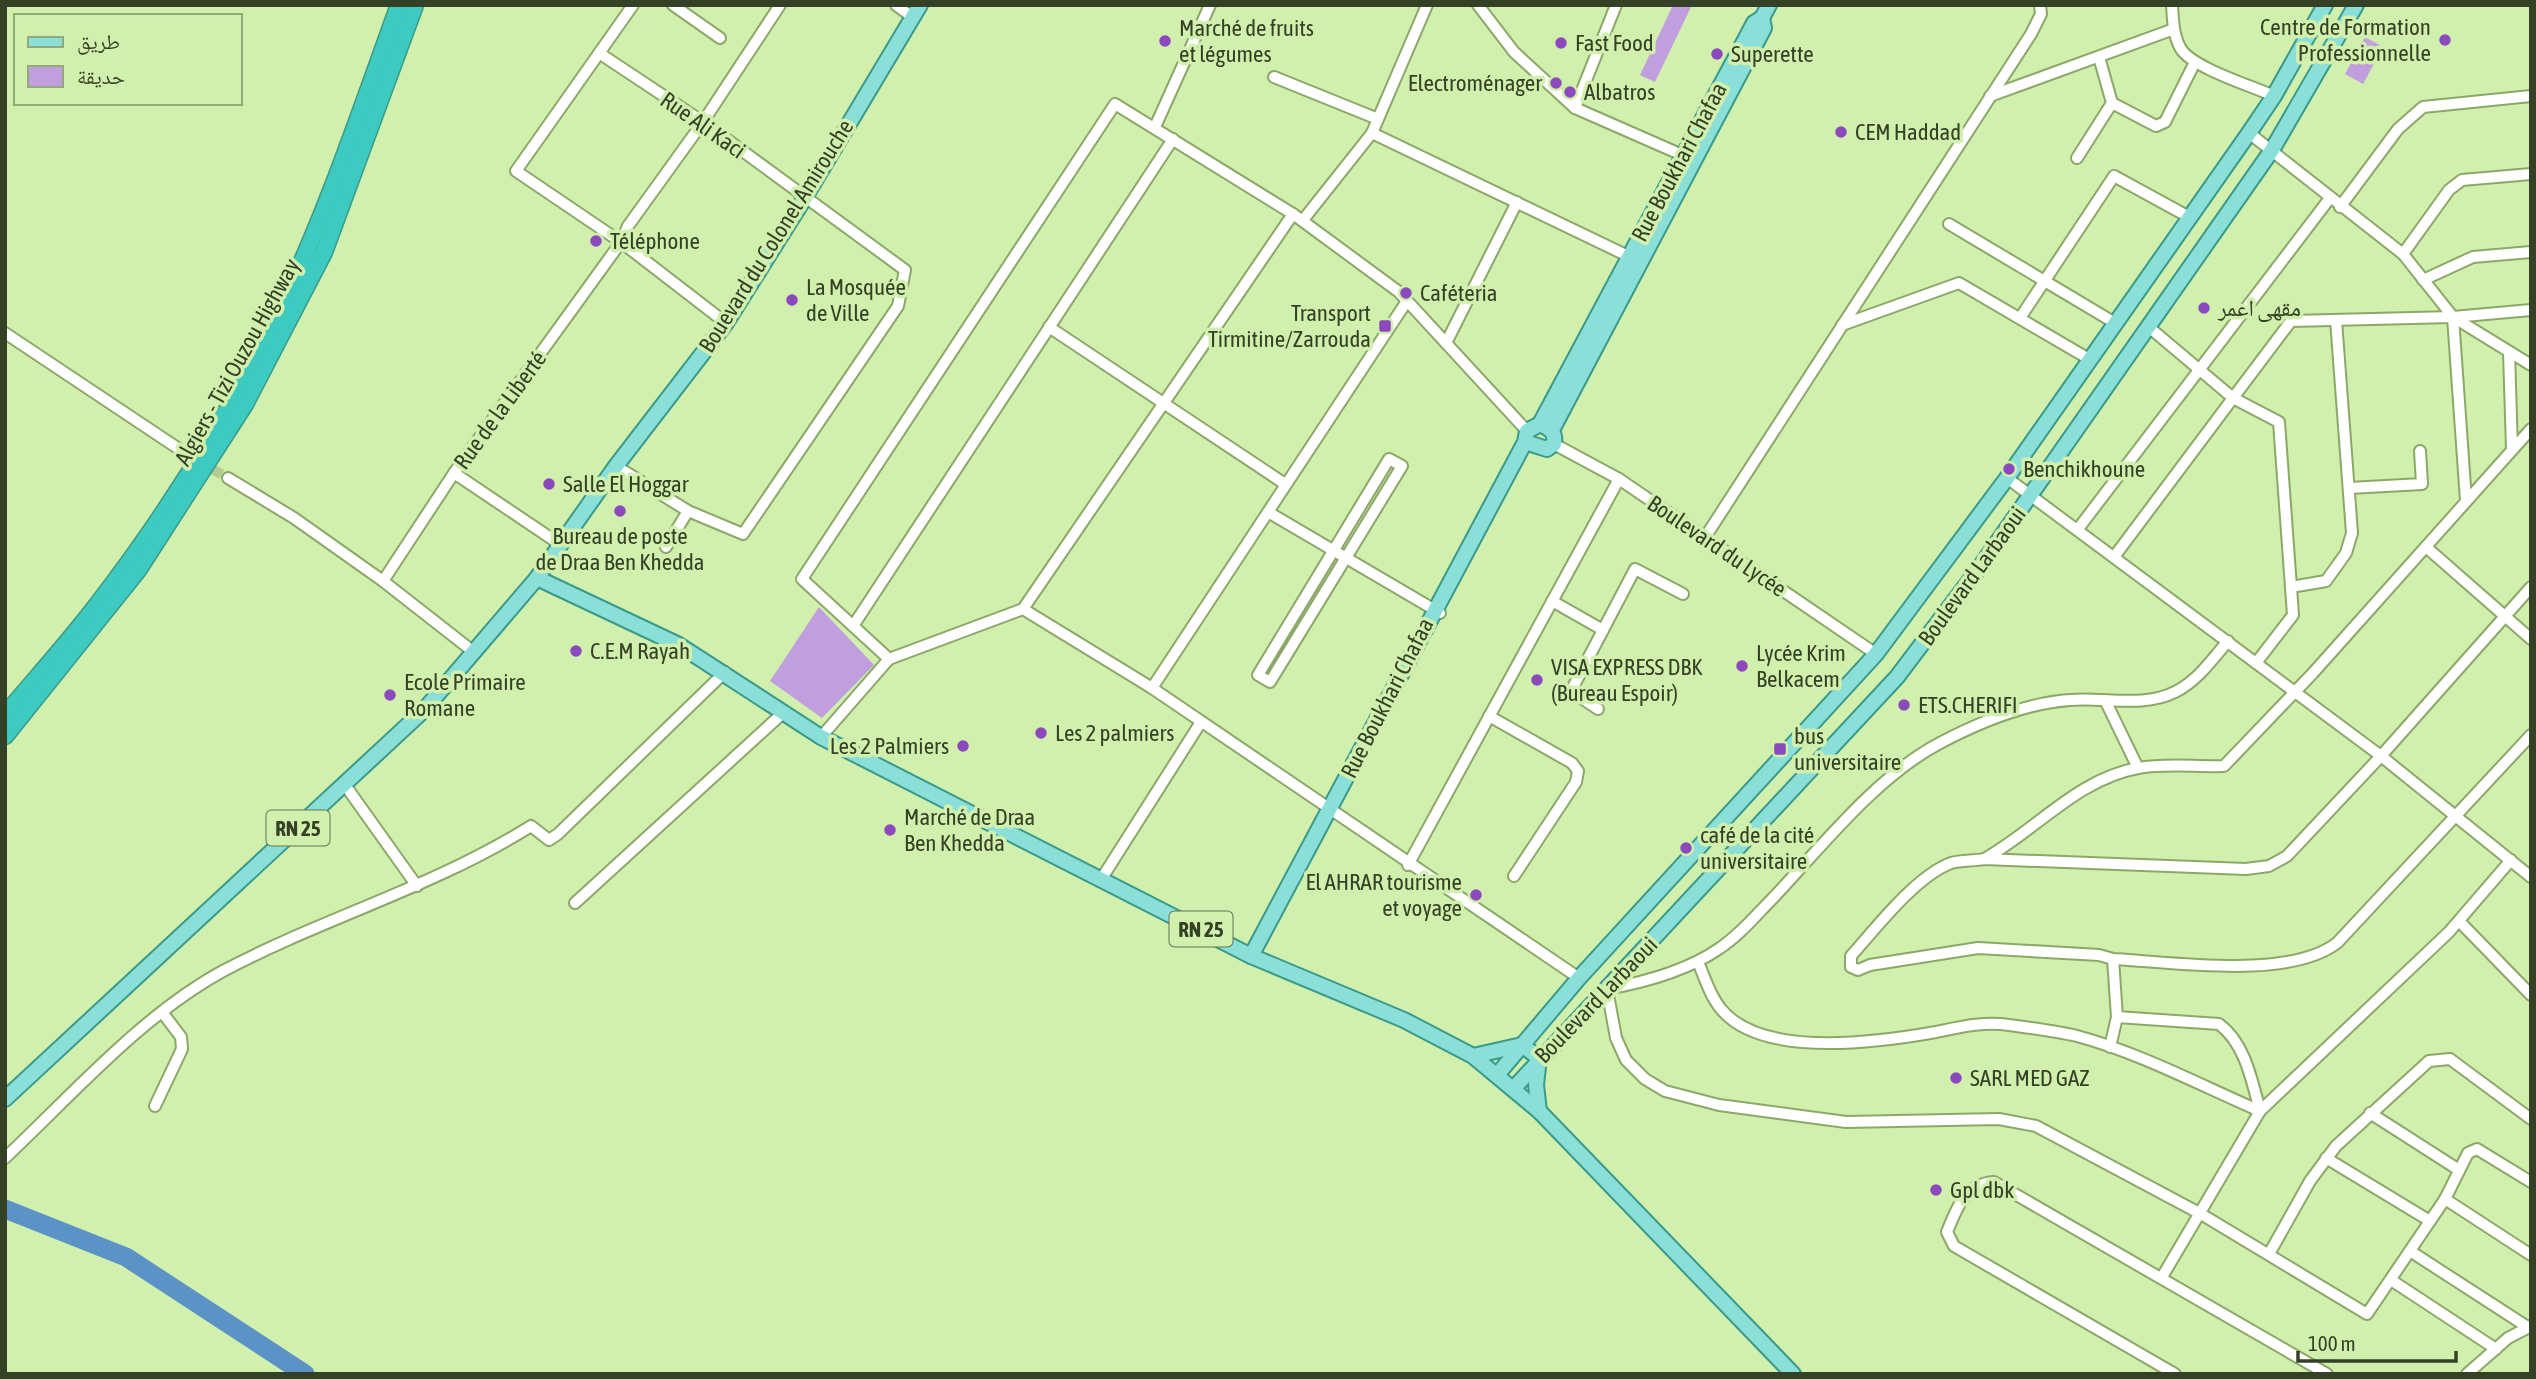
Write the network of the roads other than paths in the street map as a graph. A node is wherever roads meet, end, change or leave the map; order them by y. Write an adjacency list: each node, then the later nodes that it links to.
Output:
1 (399, 5): 117 (highway, Algiers - Tizi Ouzou Highway)
2 (415, 5): 121 (highway, Algiers - Tizi Ouzou Highway)
3 (633, 5): 19 (street)
4 (673, 5): 18 (street)
5 (780, 5): 29 (street, Rue de la Liberté)
6 (896, 5): 15 (street)
7 (1210, 5): 30 (street)
8 (1427, 5): 28 (street)
9 (1478, 5): 27 (street)
10 (1616, 5): 27 (street)
11 (2040, 5): 23 (street)
12 (2172, 5): 17 (street)
13 (2325, 5): 24 (main road, Boulevard Larbaoui)
14 (2356, 5): 34 (main road, Boulevard Larbaoui)
15 (915, 10): 39 (main road, Bouevard du Colonel Amirouche)
16 (1766, 12): 35 (main road, Rue Boukhari Chafaa)
17 (2174, 29): 20 (street); 21 (street)
18 (720, 38)
19 (599, 53): 29 (street, Rue Ali Kaci); 46 (street)
20 (2099, 57): 23 (street); 26 (street)
21 (2195, 62): 24 (street); 26 (street)
22 (1274, 77): 28 (street)
23 (1990, 96): 59 (street)
24 (2274, 96): 31 (main road, Boulevard Larbaoui)
25 (2531, 96): 41 (street)
26 (2112, 103): 36 (street)
27 (1574, 108): 35 (street)
28 (1378, 119): 32 (street)
29 (703, 122): 39 (street, Rue Ali Kaci); 46 (street, Rue de la Liberté)
30 (1155, 127): 33 (street, Boulevard du Lycée); 103 (street, Boulevard du Lycée)
31 (2249, 133): 34 (street); 43 (main road, Boulevard Larbaoui)
32 (1372, 134): 40 (street); 44 (street)
33 (1173, 139): 42 (street, Boulevard du Lycée); 60 (street)
34 (2272, 150): 38 (street); 61 (main road, Boulevard Larbaoui)
35 (1688, 157): 49 (main road, Rue Boukhari Chafaa); 71 (main road, Rue Boukhari Chafaa)
36 (2077, 158)
37 (2531, 174): 48 (street)
38 (2330, 198): 41 (street); 67 (street)
39 (804, 199): 57 (main road, Bouevard du Colonel Amirouche); 84 (street, Rue Ali Kaci)
40 (1517, 202): 49 (street); 63 (street)
41 (2340, 207): 48 (street)
42 (1293, 214): 44 (street, Boulevard du Lycée); 69 (street)
43 (2189, 218): 50 (street); 58 (main road, Boulevard Larbaoui)
44 (1303, 220): 52 (street, Boulevard du Lycée)
45 (1949, 224): 50 (street)
46 (621, 242): 57 (street); 76 (street, Rue de la Liberté)
47 (2531, 252): 51 (street)
48 (2403, 254): 51 (street)
49 (1628, 256): 71 (main road, Rue Boukhari Chafaa)
50 (2043, 279): 55 (street); 58 (street)
51 (2423, 280): 54 (street)
52 (1407, 300): 63 (street, Boulevard du Lycée); 80 (street)
53 (2531, 310): 54 (street)
54 (2453, 317): 56 (street); 64 (street); 83 (street)
55 (2020, 318): 59 (street); 65 (street)
56 (2336, 320): 68 (street); 81 (street)
57 (726, 323): 75 (main road, Bouevard du Colonel Amirouche)
58 (2115, 323): 65 (main road, Boulevard Larbaoui)
59 (1842, 325): 87 (street)
60 (1049, 327): 69 (street); 103 (street)
61 (2150, 328): 67 (street); 82 (main road, Boulevard Larbaoui)
62 (5, 332): 74 (street)
63 (1446, 343): 71 (street, Boulevard du Lycée)
64 (2509, 352): 66 (street); 72 (street)
65 (2089, 359): 78 (main road, Boulevard Larbaoui)
66 (2531, 365)
67 (2200, 370): 68 (street); 86 (street)
68 (2233, 398): 92 (street); 96 (street)
69 (1163, 403): 80 (street); 100 (street)
70 (2531, 429): 72 (street)
71 (1538, 436): 79 (street, Boulevard du Lycée); 101 (main road, Rue Boukhari Chafaa)
72 (2512, 449): 83 (street)
73 (2420, 452): 81 (street)
74 (188, 455)
75 (616, 466): 84 (street); 88 (main road, Bouevard du Colonel Amirouche)
76 (454, 473): 88 (street); 95 (street, Rue de la Liberté)
77 (228, 478): 95 (street)
78 (2007, 478): 82 (street); 108 (main road, Boulevard Larbaoui)
79 (1619, 479): 87 (street, Boulevard du Lycée); 99 (street)
80 (1285, 484): 85 (street)
81 (2349, 488): 96 (street)
82 (2032, 495): 86 (street); 142 (main road, Boulevard Larbaoui)
83 (2466, 502): 90 (street)
84 (688, 511): 89 (street)
85 (1268, 512): 91 (street); 112 (street)
86 (2078, 529): 92 (street)
87 (1704, 539): 108 (street, Boulevard du Lycée)
88 (561, 545): 94 (main road, Bouevard du Colonel Amirouche)
89 (666, 547)
90 (2426, 547): 102 (street); 113 (street)
91 (1333, 551): 93 (street); 93 (street); 93 (street)
92 (2113, 557): 106 (street)
93 (1345, 558): 101 (street)
94 (537, 578): 107 (main road, Bouevard du Colonel Amirouche / RN 25); 111 (main road, RN 25)
95 (383, 581): 107 (street)
96 (2291, 587): 110 (street)
97 (2531, 587): 102 (street)
98 (1683, 594): 104 (street)
99 (1552, 601): 104 (street); 118 (street)
100 (1023, 609): 109 (street); 112 (street)
101 (1436, 612): 126 (main road, Rue Boukhari Chafaa)
102 (2505, 616): 105 (street); 123 (street)
103 (853, 626): 109 (street)
104 (1603, 630): 115 (street)
105 (2531, 639)
106 (2228, 641): 110 (street); 114 (street)
107 (475, 653): 125 (main road, Bouevard du Colonel Amirouche / RN 25)
108 (1876, 654): 140 (main road, Boulevard Larbaoui)
109 (889, 659): 122 (street)
110 (2256, 663): 113 (street)
111 (725, 672): 116 (main road, RN 25); 134 (street)
112 (1152, 688): 119 (street)
113 (2293, 693): 123 (street); 124 (street)
114 (2105, 700): 124 (street); 139 (street)
115 (1598, 709)
116 (784, 712): 122 (main road, RN 25); 135 (street)
117 (5, 715)
118 (1489, 716): 130 (street); 131 (street)
119 (1201, 722): 126 (street); 133 (street)
120 (2531, 734): 127 (street)
121 (5, 736)
122 (821, 737): 133 (main road, RN 25)
123 (2381, 756): 127 (street); 128 (street)
124 (2138, 768): 128 (street)
125 (345, 785): 134 (street); 153 (main road, Bouevard du Colonel Amirouche / RN 25)
126 (1332, 814): 130 (street); 137 (main road, Rue Boukhari Chafaa)
127 (2457, 816): 129 (street); 138 (street)
128 (1984, 859): 138 (street)
129 (2511, 860): 132 (street); 136 (street)
130 (1408, 865): 140 (street)
131 (1514, 876)
132 (2531, 877)
133 (1102, 878): 137 (main road, RN 25)
134 (416, 886): 145 (street)
135 (575, 903)
136 (2459, 921): 143 (street); 156 (street)
137 (1255, 957): 149 (main road, RN 25)
138 (2113, 959): 146 (street)
139 (1698, 962): 141 (street); 148 (street)
140 (1579, 978): 147 (main road, Boulevard Larbaoui)
141 (1629, 985): 142 (street); 144 (street)
142 (1607, 989): 144 (street); 150 (main road, Boulevard Larbaoui)
143 (2531, 995)
144 (1612, 1007): 164 (street)
145 (162, 1012): 154 (street); 159 (street)
146 (2117, 1017): 148 (street); 156 (street)
147 (1522, 1045): 149 (main road); 150 (main road); 151 (main road, Boulevard Larbaoui)
148 (2110, 1047): 156 (street)
149 (1473, 1056): 151 (main road, RN 25)
150 (1539, 1058): 152 (main road, Boulevard Larbaoui); 155 (main road)
151 (1497, 1075): 152 (main road, RN 25)
152 (1513, 1089): 155 (main road, RN 25)
153 (5, 1100)
154 (155, 1106)
155 (1539, 1111): 173 (main road, RN 25)
156 (2260, 1111): 164 (street)
157 (2371, 1113): 158 (street); 160 (street); 161 (street)
158 (2531, 1119)
159 (5, 1158)
160 (2326, 1158): 165 (street); 167 (street)
161 (2459, 1170): 162 (street); 163 (street)
162 (2531, 1182)
163 (2445, 1199): 165 (street); 168 (street)
164 (2201, 1214): 167 (street); 169 (street)
165 (2430, 1221): 166 (street)
166 (2410, 1251): 170 (street); 171 (street)
167 (2269, 1254): 170 (street)
168 (2531, 1255)
169 (2162, 1277): 174 (street); 175 (street)
170 (2392, 1280): 172 (street)
171 (2528, 1326): 172 (street)
172 (2496, 1349): 176 (street)
173 (1793, 1374)
174 (2175, 1374)
175 (2327, 1374)
176 (2467, 1374)

